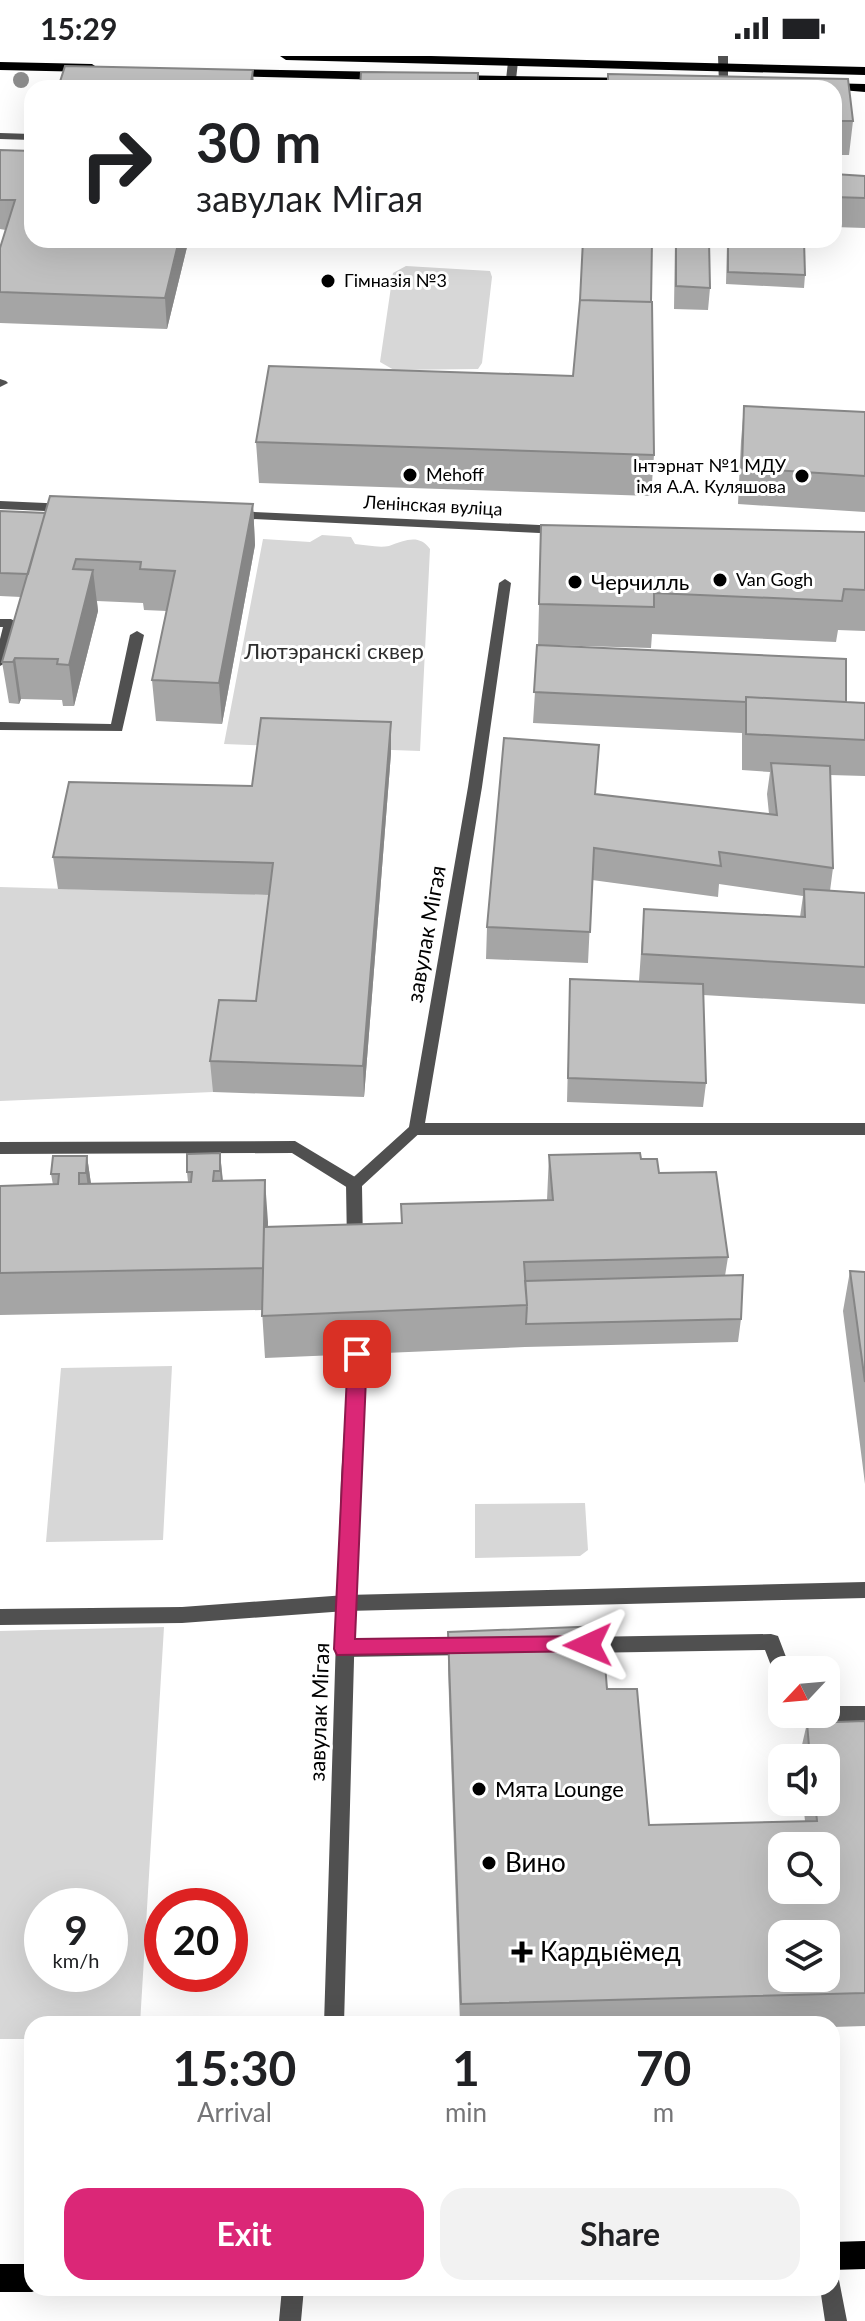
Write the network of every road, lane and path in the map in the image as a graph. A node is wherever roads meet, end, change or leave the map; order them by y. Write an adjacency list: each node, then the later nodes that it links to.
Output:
1 (286, 56): 2 (main road)
2 (513, 62): 3 (main road); 11 (street)
3 (723, 62): 6 (main road)
4 (0, 66): 5 (main road)
5 (112, 69)
6 (865, 71)
7 (207, 72): 8 (main road)
8 (399, 77)
9 (431, 78): 10 (main road)
10 (457, 80)
11 (511, 80)
12 (842, 87): 13 (main road)
13 (865, 88)
14 (0, 136): 15 (street)
15 (24, 137)
16 (0, 505): 17 (street)
17 (78, 508)
18 (227, 515): 19 (street, Ленінская вуліца)
19 (573, 530)
20 (505, 583): 25 (street, завулак Мігая)
21 (0, 623): 23 (street)
22 (137, 635): 24 (street)
23 (0, 662)
24 (0, 726)
25 (416, 1129): 26 (street); 28 (street)
26 (865, 1129)
27 (0, 1148): 28 (street)
28 (354, 1184): 29 (street)
29 (356, 1267)
30 (357, 1354): 32 (street, завулак Мігая)
31 (865, 1590): 32 (street)
32 (346, 1603): 33 (street); 36 (street, завулак Мігая)
33 (0, 1617)
34 (565, 1645): 37 (street)
35 (486, 1646): 36 (street)
36 (344, 1649): 40 (street, завулак Мігая)
37 (776, 1656)
38 (840, 1714): 39 (street)
39 (865, 1714)
40 (334, 2016)
41 (865, 2255): 42 (main road)
42 (840, 2256)
43 (0, 2278): 44 (main road)
44 (24, 2278)
45 (292, 2296): 47 (street)
46 (832, 2296): 48 (street)
47 (290, 2321)
48 (836, 2321)

